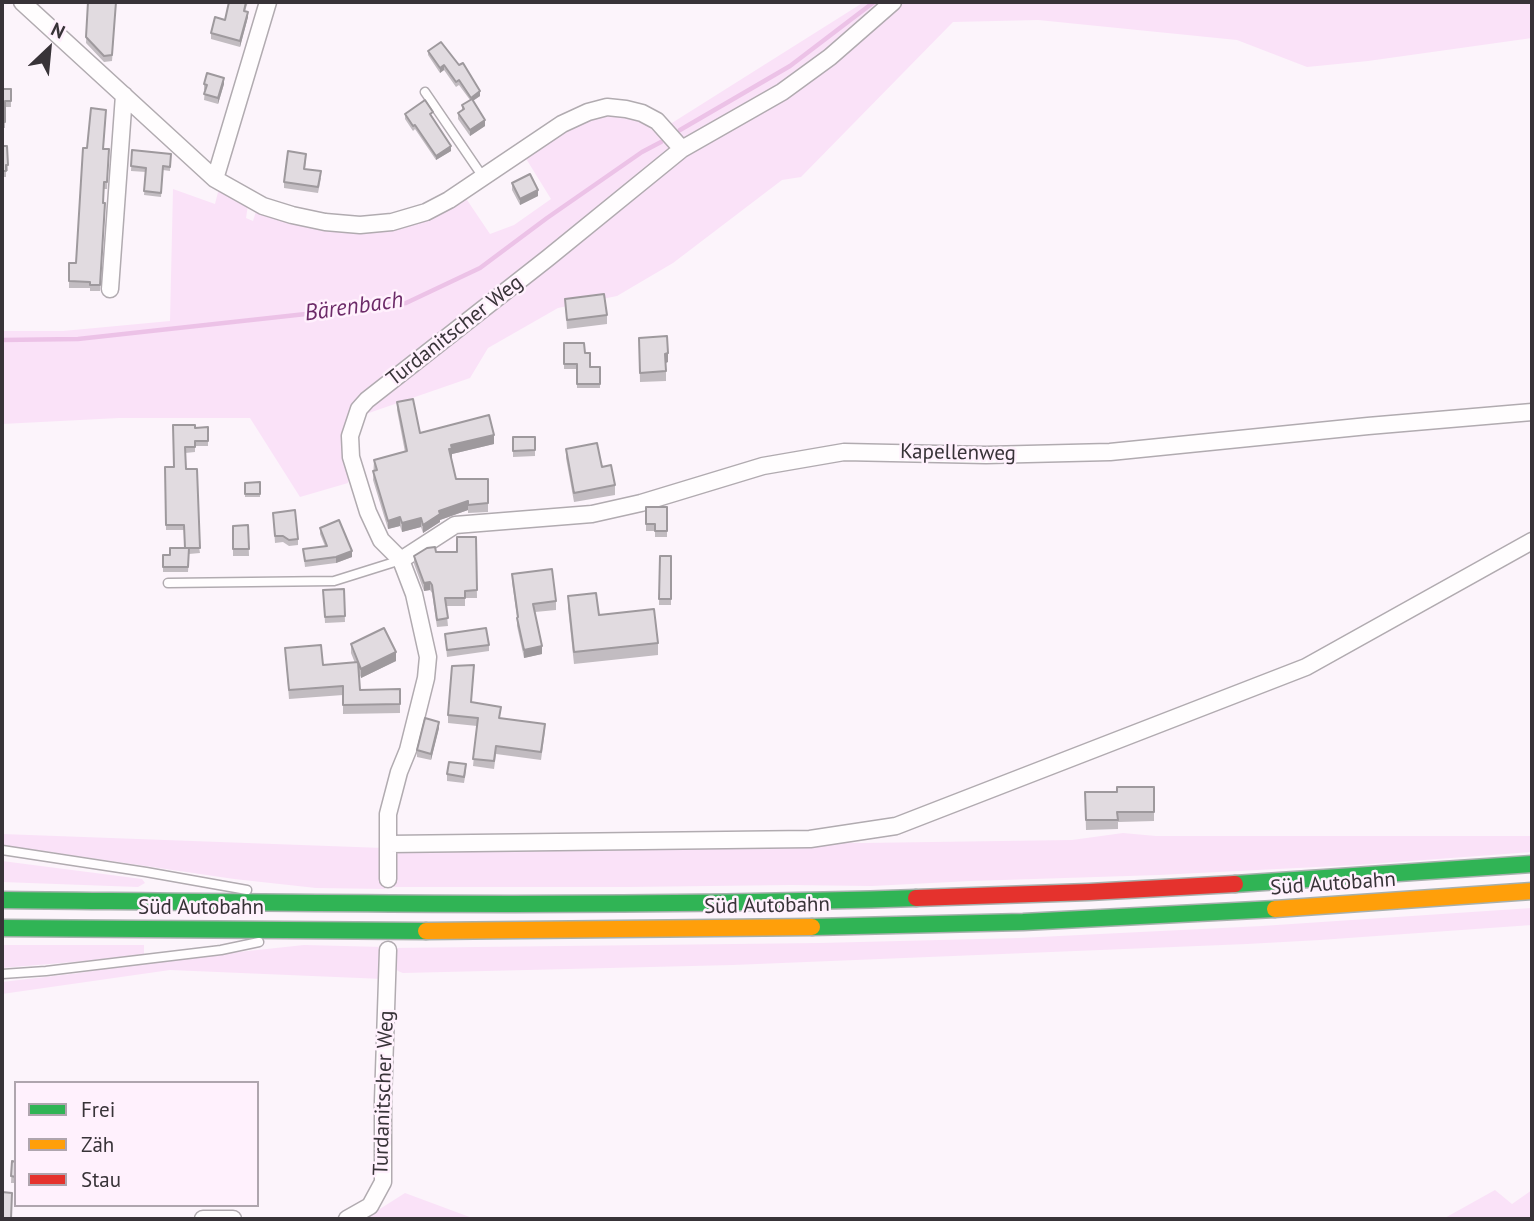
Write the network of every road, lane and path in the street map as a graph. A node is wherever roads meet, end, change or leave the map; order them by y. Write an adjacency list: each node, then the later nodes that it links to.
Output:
1 (22, 2): 5 (street)
2 (268, 2): 8 (street)
3 (893, 2): 6 (street, Turdanitscher Weg)
4 (425, 92): 7 (lane)
5 (124, 95): 8 (street); 9 (street)
6 (682, 149): 7 (street); 12 (street, Turdanitscher Weg)
7 (483, 177): 8 (street)
8 (215, 179)
9 (110, 289)
10 (1532, 412): 12 (street, Kapellenweg)
11 (1532, 541): 14 (street)
12 (401, 560): 13 (lane); 14 (street, Turdanitscher Weg)
13 (168, 583)
14 (388, 844): 17 (street, Turdanitscher Weg)
15 (2, 849): 18 (lane)
16 (1532, 864): 22 (highway, Süd Autobahn)
17 (388, 879)
18 (253, 891)
19 (1532, 891): 24 (highway, Süd Autobahn)
20 (266, 894): 22 (lane)
21 (2, 900): 22 (highway, Süd Autobahn)
22 (319, 903)
23 (2, 928): 24 (highway, Süd Autobahn)
24 (320, 930): 26 (lane)
25 (388, 950): 29 (street, Turdanitscher Weg)
26 (2, 974)
27 (203, 1219): 28 (street)
28 (233, 1219)
29 (347, 1219)

